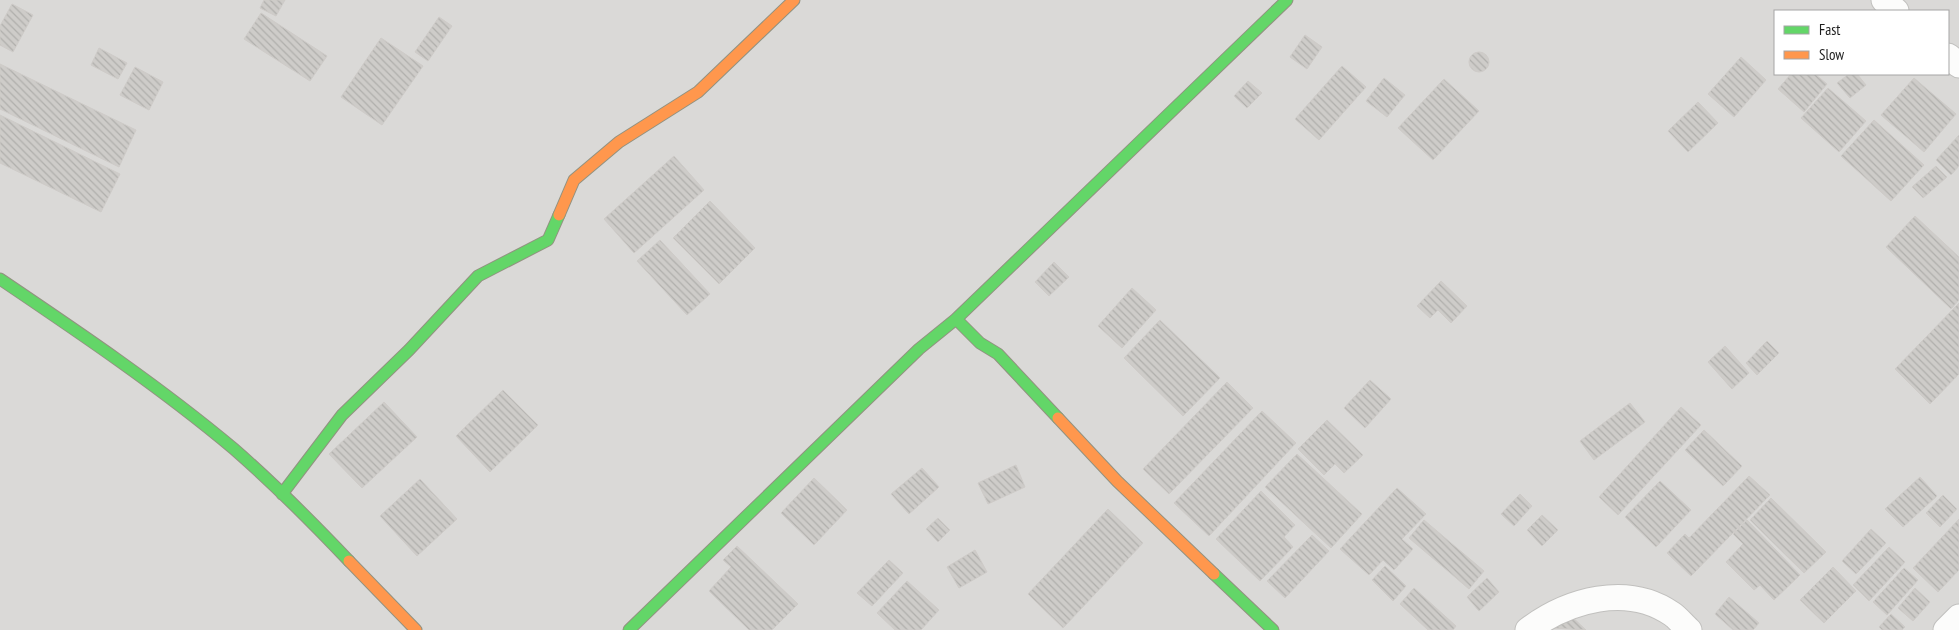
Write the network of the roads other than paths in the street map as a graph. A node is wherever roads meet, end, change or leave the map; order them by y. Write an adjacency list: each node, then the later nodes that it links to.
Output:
1 (794, 0): 9 (street)
2 (1287, 0): 8 (street)
3 (1884, 0): 4 (street)
4 (1895, 10)
5 (1949, 57): 6 (street)
6 (1959, 65)
7 (0, 279): 9 (street)
8 (956, 319): 12 (street); 13 (street)
9 (282, 494): 11 (street)
10 (1959, 617): 16 (street)
11 (416, 630)
12 (629, 630)
13 (1273, 630)
14 (1528, 630): 15 (street)
15 (1688, 630)
16 (1946, 630)

